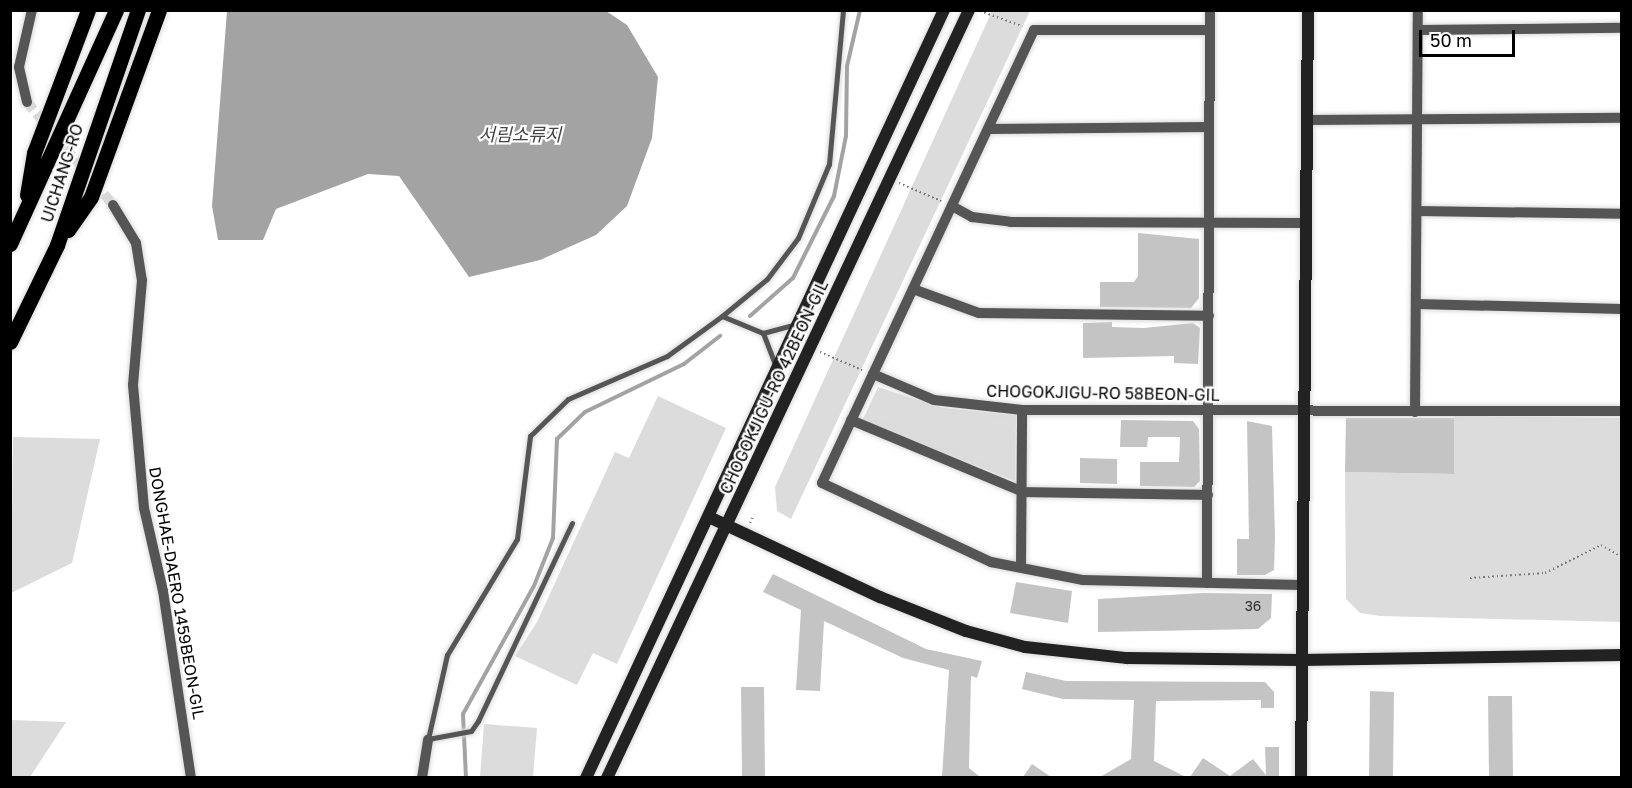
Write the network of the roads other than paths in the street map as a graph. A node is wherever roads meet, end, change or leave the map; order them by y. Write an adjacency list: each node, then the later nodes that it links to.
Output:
1 (32, 10): 17 (street)
2 (88, 10): 26 (main road)
3 (116, 10): 26 (main road, UICHANG-RO)
4 (138, 10): 31 (main road, UICHANG-RO)
5 (159, 10): 31 (main road)
6 (843, 10): 36 (lane)
7 (944, 10): 15 (street, CHOGOKJIGU-RO 42BEON-GIL)
8 (969, 10): 16 (street, CHOGOKJIGU-RO 42BEON-GIL)
9 (1210, 10): 13 (street)
10 (1308, 10): 20 (street)
11 (1418, 10): 14 (street)
12 (1622, 28): 14 (street)
13 (1210, 30): 21 (street); 22 (street)
14 (1418, 30): 18 (street)
15 (930, 40): 16 (street); 37 (street, CHOGOKJIGU-RO 42BEON-GIL)
16 (952, 49): 52 (street, CHOGOKJIGU-RO 42BEON-GIL)
17 (27, 102)
18 (1417, 118): 19 (street); 20 (street); 25 (street)
19 (1622, 118)
20 (1307, 120): 29 (street)
21 (1209, 127): 22 (street); 28 (street)
22 (988, 129): 24 (street)
23 (113, 205): 59 (street, DONGHAE-DAERO 1459BEON-GIL)
24 (952, 206): 28 (street); 32 (street)
25 (1417, 211): 27 (street); 33 (street)
26 (24, 213): 30 (main road, UICHANG-RO)
27 (1622, 214)
28 (1209, 223): 29 (street); 35 (street)
29 (1306, 223): 45 (street)
30 (10, 244)
31 (57, 244): 39 (main road, UICHANG-RO)
32 (913, 289): 35 (street); 41 (street)
33 (1417, 304): 34 (street); 46 (street)
34 (1622, 309)
35 (1209, 315): 43 (street)
36 (722, 316): 38 (lane); 58 (lane)
37 (798, 323): 38 (lane); 40 (street, CHOGOKJIGU-RO 42BEON-GIL)
38 (763, 333): 40 (lane)
39 (10, 342)
40 (776, 371): 50 (street, CHOGOKJIGU-RO 42BEON-GIL)
41 (873, 374): 42 (street, CHOGOKJIGU-RO 58BEON-GIL); 47 (street)
42 (1022, 410): 43 (street, CHOGOKJIGU-RO 58BEON-GIL); 48 (street)
43 (1208, 411): 45 (street, CHOGOKJIGU-RO 58BEON-GIL); 49 (street)
44 (1622, 411): 46 (street, CHOGOKJIGU-RO 58BEON-GIL)
45 (1303, 412): 46 (street, CHOGOKJIGU-RO 58BEON-GIL); 55 (street)
46 (1415, 412)
47 (851, 420): 48 (street); 53 (street)
48 (1023, 492): 49 (street); 53 (street)
49 (1208, 495): 54 (street)
50 (709, 517): 52 (street); 61 (street, CHOGOKJIGU-RO 42BEON-GIL)
51 (572, 523): 58 (lane)
52 (727, 525): 57 (street); 62 (street, CHOGOKJIGU-RO 42BEON-GIL)
53 (1021, 567): 54 (street)
54 (1207, 583): 55 (street)
55 (1301, 585): 57 (street)
56 (1622, 655): 57 (street)
57 (1300, 660): 63 (street)
58 (428, 739): 60 (street)
59 (191, 777)
60 (422, 777)
61 (586, 777)
62 (607, 777)
63 (1301, 777)

